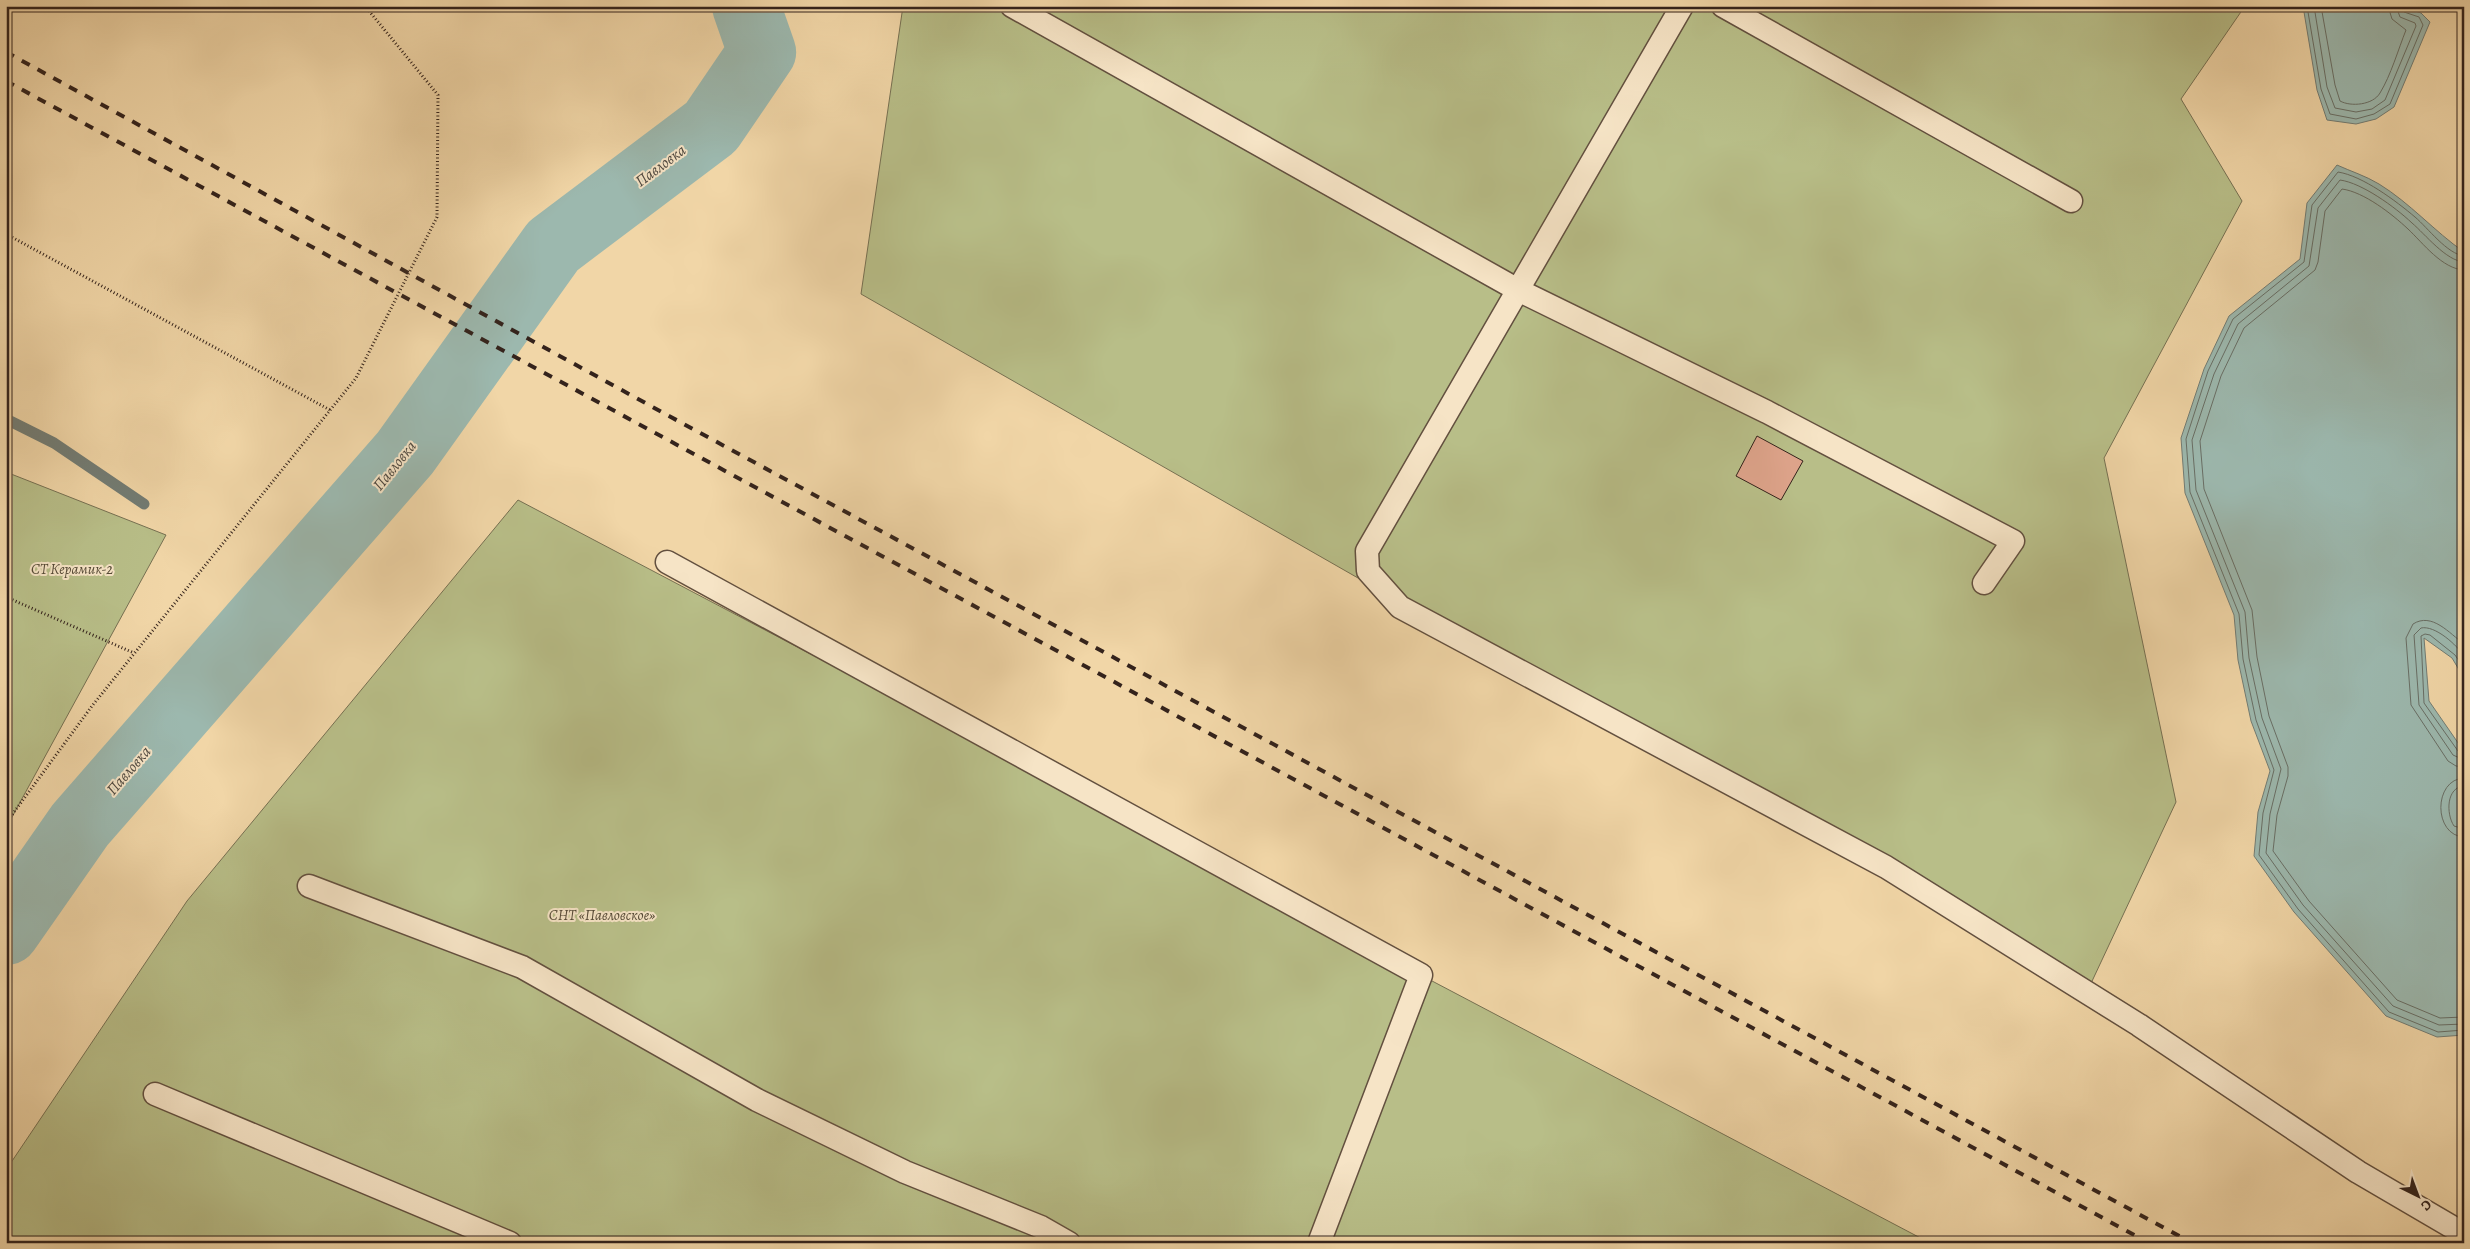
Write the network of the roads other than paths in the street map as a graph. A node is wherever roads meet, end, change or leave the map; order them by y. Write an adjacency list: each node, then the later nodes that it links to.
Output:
1 (1012, 6): 5 (lane)
2 (1682, 6): 5 (lane)
3 (1724, 6): 4 (lane)
4 (2071, 201)
5 (1518, 290): 7 (lane); 10 (lane)
6 (667, 562): 13 (lane)
7 (1984, 583)
8 (309, 886): 12 (lane)
9 (155, 1094): 11 (lane)
10 (2464, 1234)
11 (510, 1243)
12 (1069, 1243)
13 (1319, 1243)

